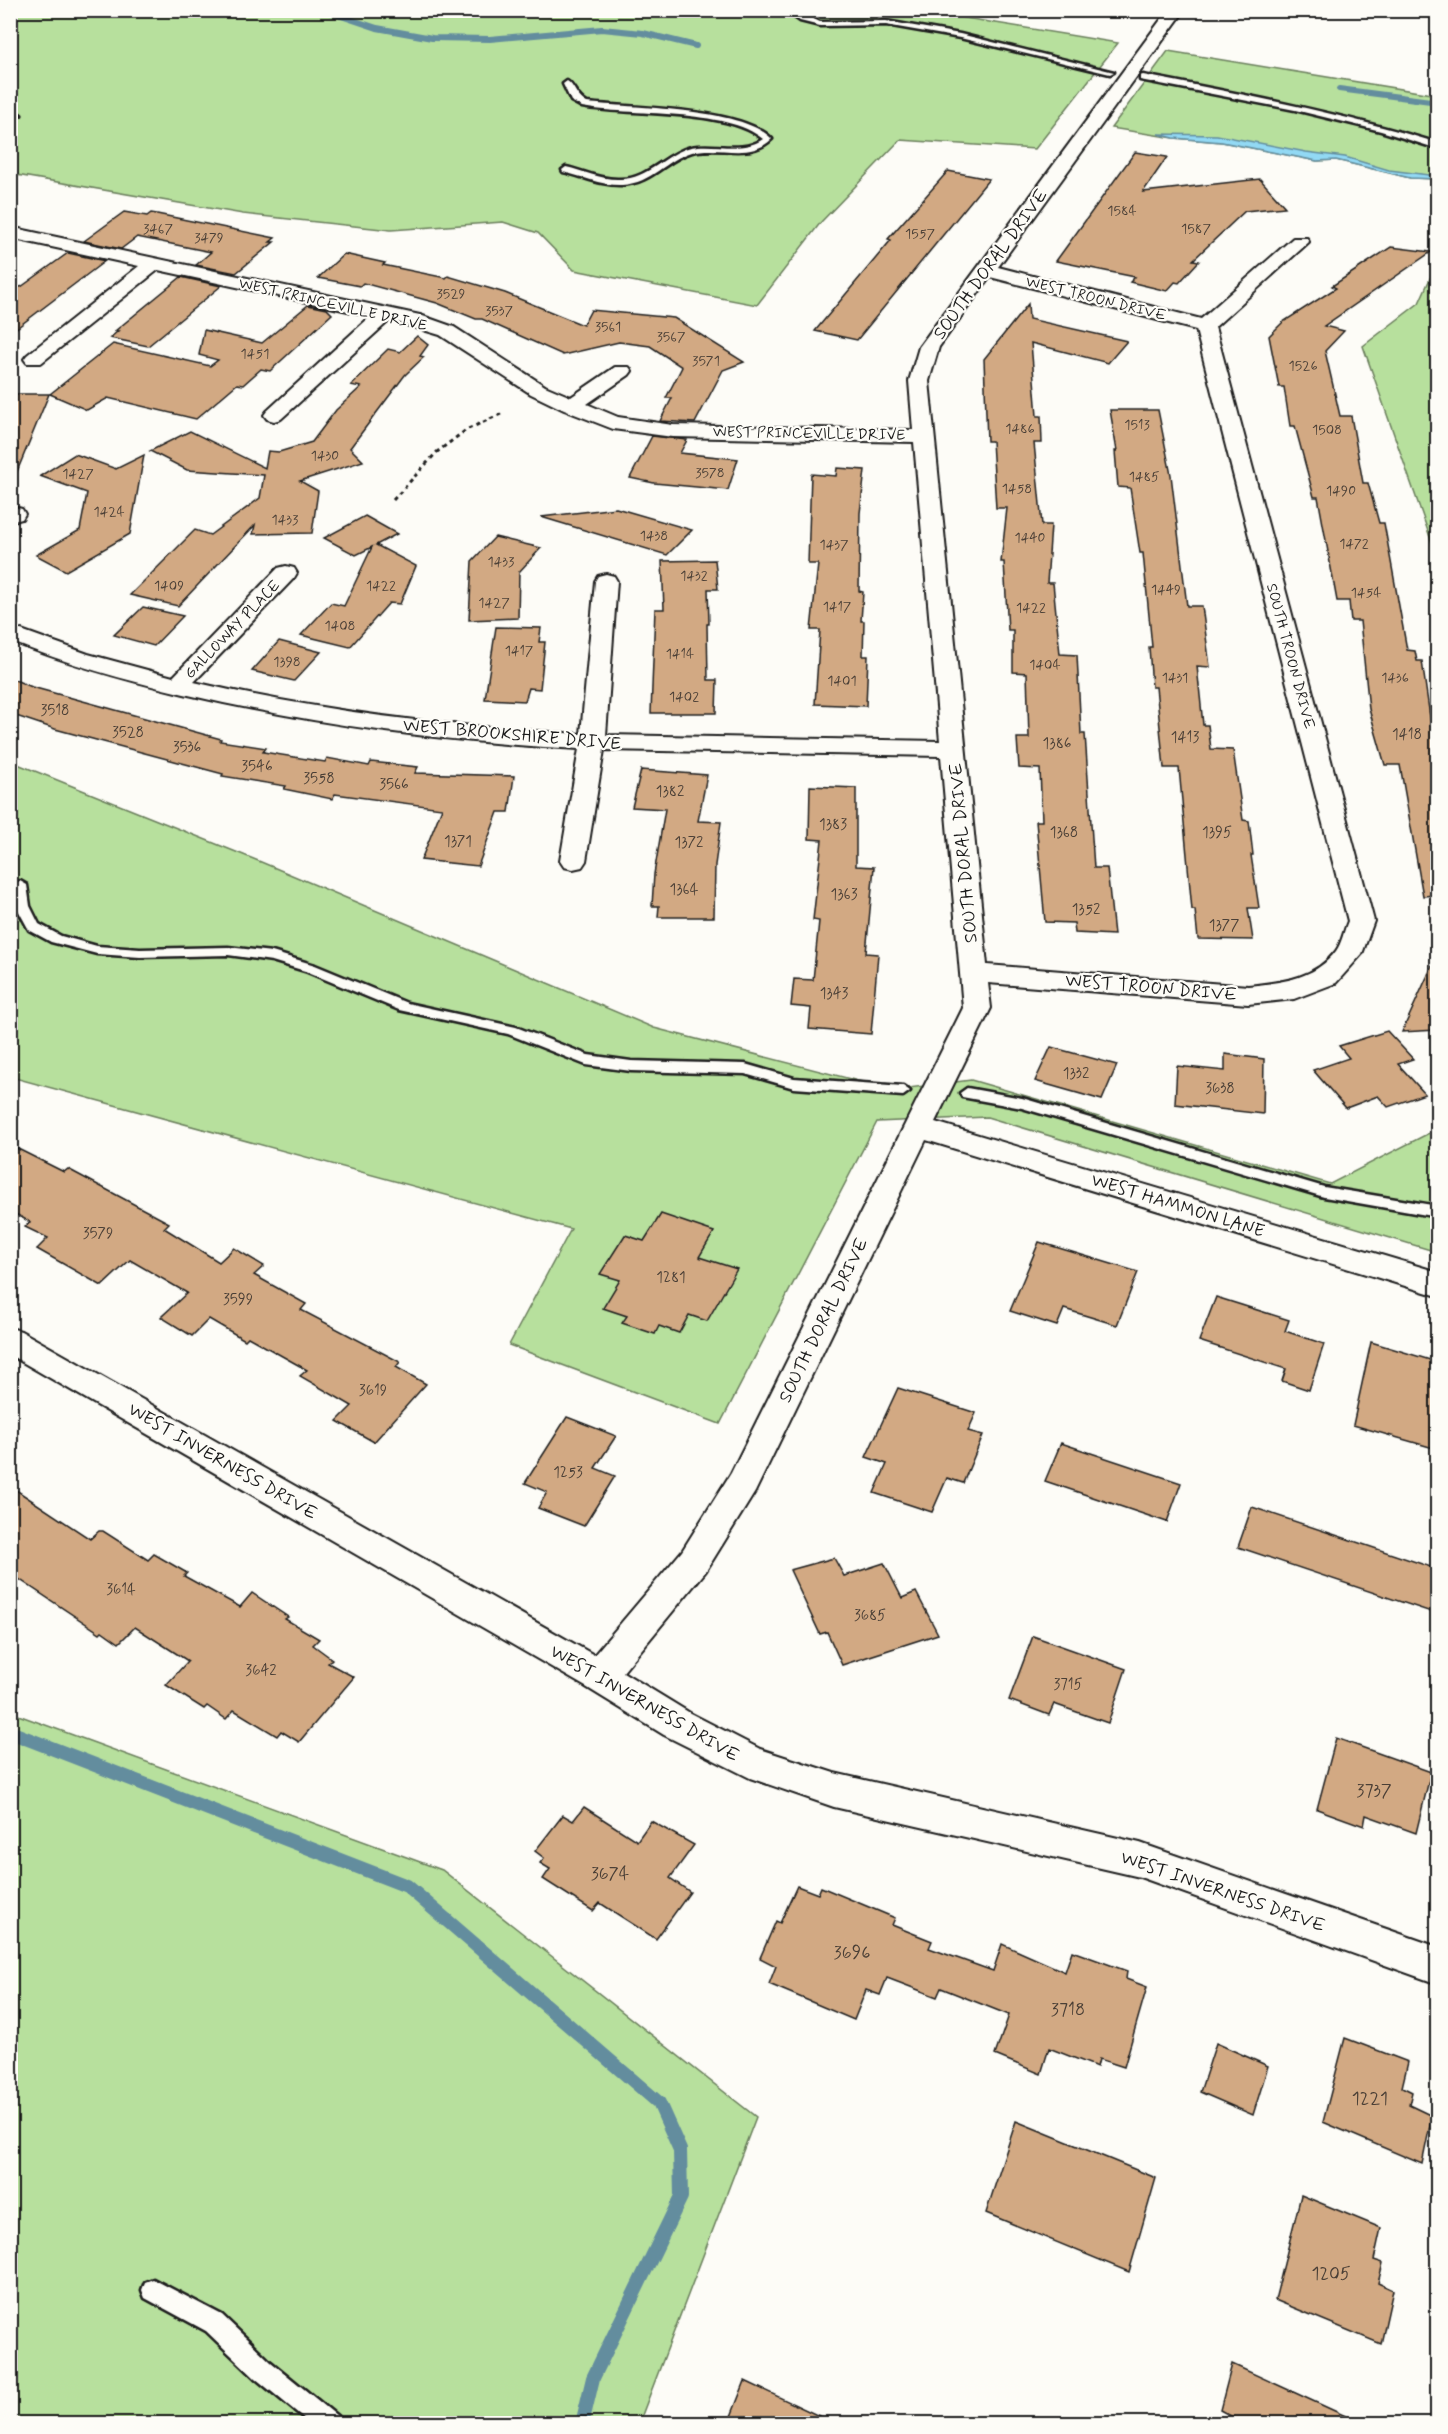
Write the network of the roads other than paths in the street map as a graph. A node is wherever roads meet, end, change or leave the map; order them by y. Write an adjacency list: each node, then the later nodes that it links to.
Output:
1 (788, 10): 3 (lane)
2 (1177, 10): 11 (street, SOUTH DORAL DRIVE)
3 (1110, 72)
4 (1143, 78): 6 (lane)
5 (567, 84): 7 (lane)
6 (1437, 146)
7 (566, 170)
8 (10, 232): 10 (street, WEST PRINCEVILLE DRIVE)
9 (1300, 242): 13 (street)
10 (154, 263): 12 (street, WEST PRINCEVILLE DRIVE); 14 (street)
11 (987, 270): 13 (street, WEST TROON DRIVE); 18 (street, SOUTH DORAL DRIVE)
12 (386, 313): 16 (street, WEST PRINCEVILLE DRIVE); 17 (street)
13 (1205, 326): 28 (street, SOUTH TROON DRIVE)
14 (34, 359)
15 (622, 371): 16 (street)
16 (571, 405): 18 (street, WEST PRINCEVILLE DRIVE)
17 (274, 415)
18 (924, 436): 24 (street, SOUTH DORAL DRIVE)
19 (286, 573): 22 (street, GALLOWAY PLACE)
20 (606, 581): 23 (street)
21 (10, 633): 22 (street, WEST BROOKSHIRE DRIVE)
22 (178, 685): 23 (street, WEST BROOKSHIRE DRIVE)
23 (593, 741): 24 (street, WEST BROOKSHIRE DRIVE); 25 (street)
24 (953, 749): 27 (street, SOUTH DORAL DRIVE)
25 (573, 861)
26 (20, 885): 29 (lane)
27 (974, 973): 28 (street, WEST TROON DRIVE); 31 (street, SOUTH DORAL DRIVE)
28 (1326, 977)
29 (903, 1091)
30 (967, 1093): 32 (lane)
31 (918, 1127): 33 (street, WEST HAMMON LANE); 35 (street, SOUTH DORAL DRIVE)
32 (1437, 1212)
33 (1437, 1284)
34 (10, 1340): 35 (street, WEST INVERNESS DRIVE)
35 (598, 1676): 36 (street, WEST INVERNESS DRIVE)
36 (1437, 1966)
37 (153, 2290): 38 (lane)
38 (329, 2424)

